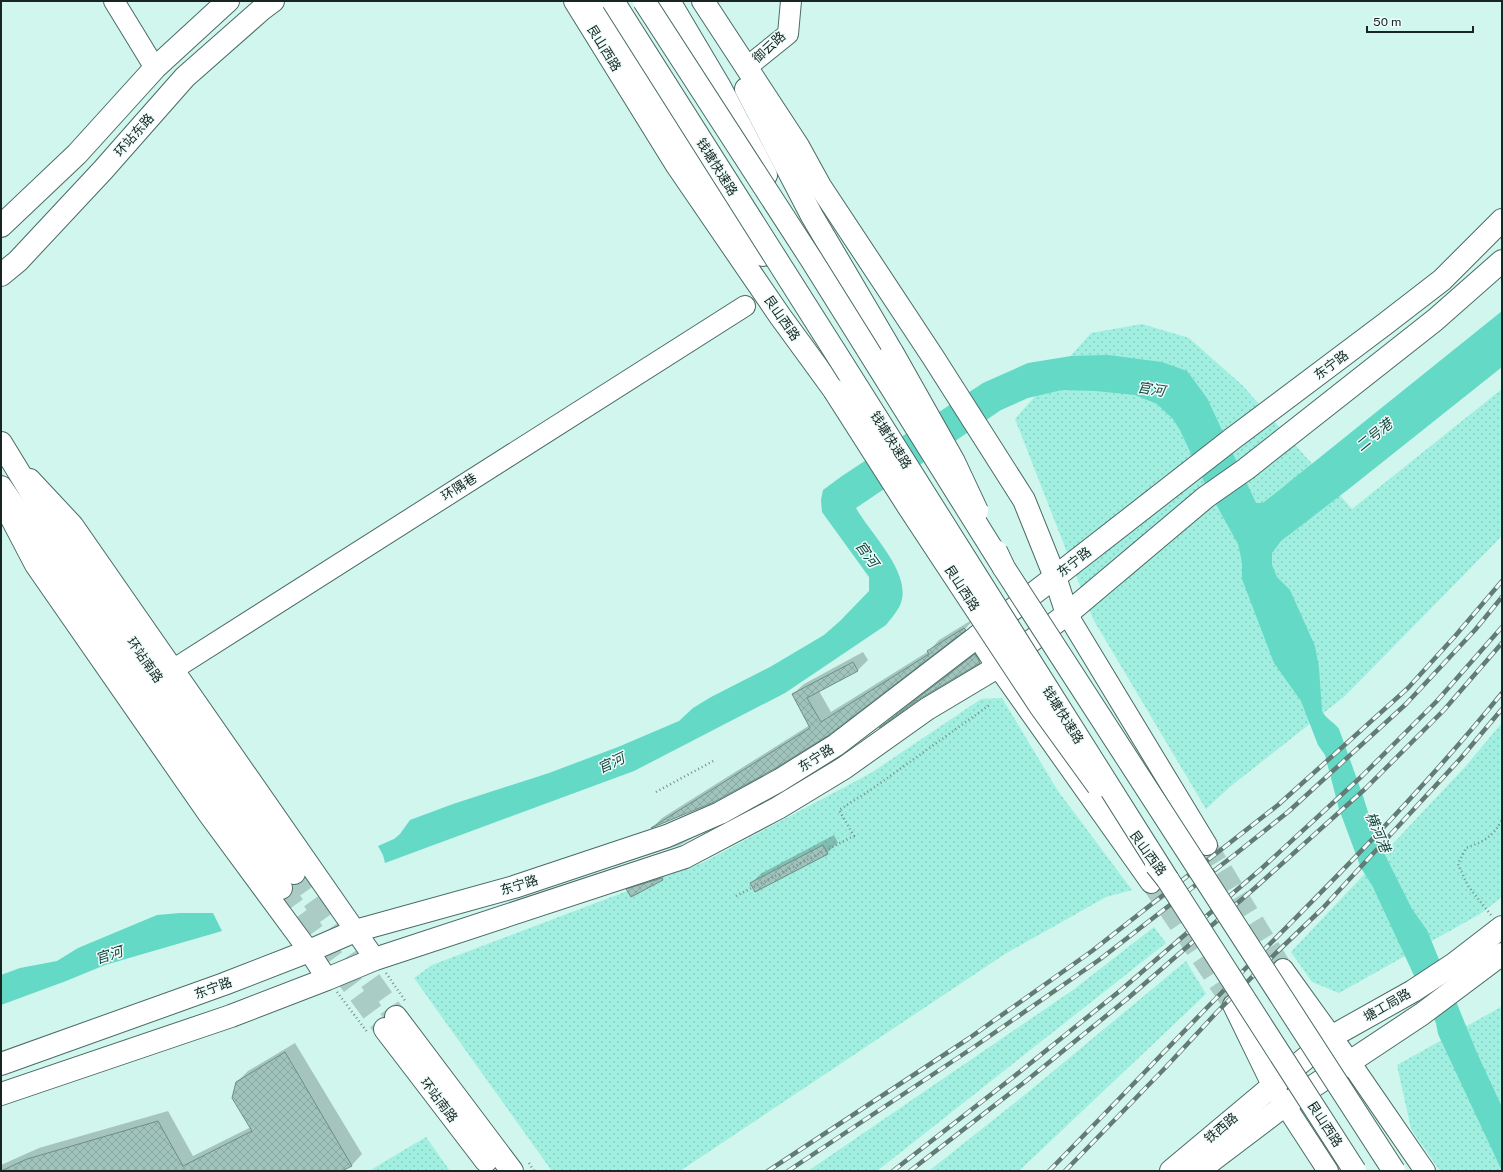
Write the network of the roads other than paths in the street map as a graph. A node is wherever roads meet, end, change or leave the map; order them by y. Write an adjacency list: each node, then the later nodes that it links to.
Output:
1 (114, 1): 12 (street)
2 (228, 1): 12 (main road)
3 (273, 1): 17 (main road, 环站东路)
4 (575, 1): 31 (main road, 艮山西路, bridge)
5 (590, 1): 19 (main road, bridge)
6 (613, 1): 19 (main road, 钱塘快速路, bridge)
7 (644, 1): 15 (main road, bridge)
8 (669, 1): 15 (main road, bridge)
9 (701, 1): 11 (main road); 24 (main road, bridge)
10 (791, 1): 11 (street, 御云路)
11 (747, 67): 25 (main road)
12 (155, 68): 14 (main road)
13 (1502, 220): 25 (main road, 东宁路)
14 (1, 226)
15 (811, 260): 24 (main road, bridge)
16 (1502, 261): 26 (main road, 东宁路)
17 (1, 274)
18 (745, 306): 29 (street, 环隅巷)
19 (839, 358): 31 (main road, 钱塘快速路, bridge)
20 (1, 443): 21 (main road, 环站南路)
21 (14, 462): 22 (main road, 环站南路); 29 (street)
22 (1, 487)
23 (1, 500): 34 (street)
24 (1004, 568): 52 (main road, bridge)
25 (1055, 577): 26 (main road); 27 (main road, 东宁路)
26 (1067, 614): 28 (main road, 东宁路); 30 (street)
27 (978, 636): 28 (main road); 33 (main road, 东宁路)
28 (998, 667): 31 (street, 艮山西路); 36 (main road, 东宁路)
29 (174, 669): 33 (street)
30 (1207, 845)
31 (1159, 882): 51 (main road, 艮山西路, bridge)
32 (1502, 927): 40 (main road, 塘工局路)
33 (355, 931): 34 (main road, 东宁路); 36 (street)
34 (310, 951): 38 (street); 42 (main road, 东宁路)
35 (1502, 954): 41 (main road, 塘工局路)
36 (375, 959): 38 (main road, 东宁路)
37 (1283, 969): 40 (street)
38 (327, 979): 44 (main road, 东宁路)
39 (1233, 1006): 43 (street, 艮山西路)
40 (1331, 1037): 41 (street); 43 (main road, 塘工局路)
41 (1350, 1062): 45 (main road, 塘工局路); 53 (street)
42 (1, 1064)
43 (1272, 1085): 45 (street, 艮山西路); 48 (main road, 铁西路)
44 (1, 1094)
45 (1285, 1105): 49 (main road, 铁西路); 50 (street, 艮山西路)
46 (493, 1171): 47 (main road, 环站南路)
47 (512, 1171)
48 (1171, 1171)
49 (1198, 1171)
50 (1328, 1171)
51 (1355, 1171)
52 (1394, 1171)
53 (1425, 1171)

